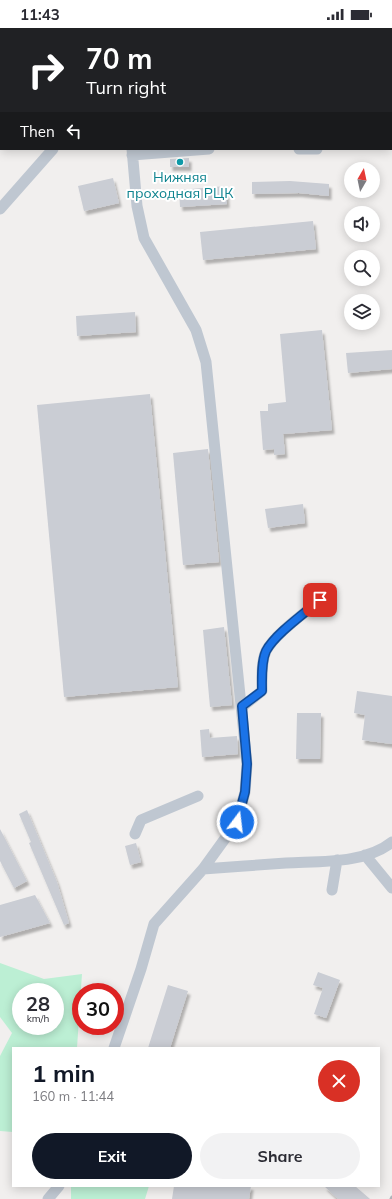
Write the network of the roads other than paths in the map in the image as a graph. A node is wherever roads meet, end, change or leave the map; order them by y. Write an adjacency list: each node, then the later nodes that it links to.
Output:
1 (52, 150): 4 (street)
2 (183, 150): 3 (street)
3 (132, 152): 6 (street)
4 (0, 209)
5 (320, 600): 6 (street)
6 (242, 706): 12 (street)
7 (198, 796): 8 (street)
8 (135, 834)
9 (392, 842): 10 (street)
10 (364, 855): 11 (street); 13 (street)
11 (337, 860): 12 (street); 14 (street)
12 (204, 870): 15 (street)
13 (392, 888)
14 (332, 890)
15 (114, 1047)
16 (58, 1187): 17 (street)
17 (48, 1199)

